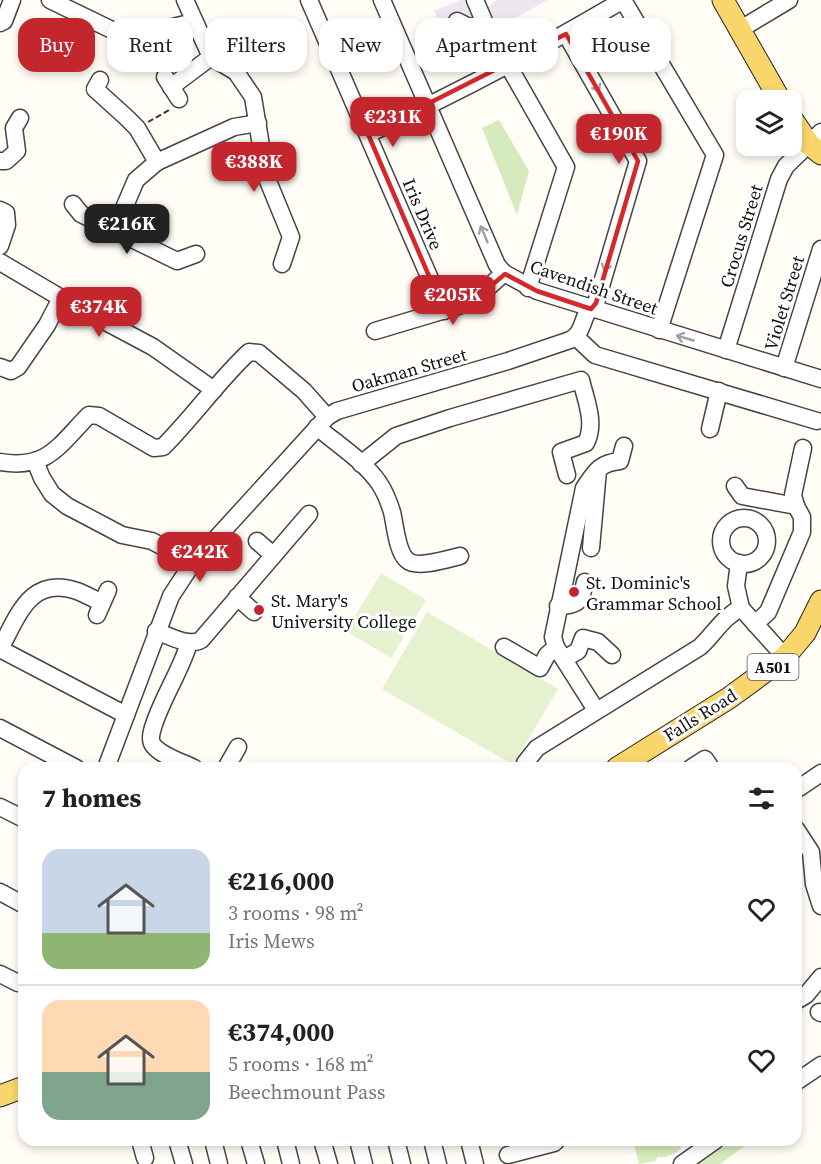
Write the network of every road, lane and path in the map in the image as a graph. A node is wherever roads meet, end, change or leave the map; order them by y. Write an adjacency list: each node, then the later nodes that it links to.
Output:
1 (12, 0): 10 (street)
2 (50, 0): 9 (street)
3 (185, 0): 9 (street)
4 (309, 0): 27 (street, Iris Drive)
5 (382, 0): 22 (street, Cavendish Street)
6 (623, 0): 12 (street); 44 (street)
7 (723, 0): 11 (main road)
8 (789, 0): 11 (street)
9 (194, 22): 14 (street)
10 (0, 23)
11 (739, 30): 21 (main road)
12 (566, 34): 13 (street); 42 (street, one-way to 42)
13 (558, 38)
14 (205, 45)
15 (205, 62): 20 (street)
16 (236, 72): 24 (street)
17 (495, 72): 22 (street)
18 (512, 72): 40 (street)
19 (100, 80): 25 (street)
20 (171, 88): 25 (path)
21 (774, 90)
22 (429, 106): 27 (street); 39 (street, Cavendish Street, one-way to 22)
23 (20, 118): 29 (street)
24 (258, 123): 30 (street); 38 (street)
25 (136, 128): 30 (street)
26 (802, 129): 28 (main road)
27 (368, 134): 43 (street, Iris Drive)
28 (817, 143): 47 (street, Crocus Street)
29 (0, 160)
30 (157, 162): 33 (street)
31 (73, 204): 33 (street)
32 (0, 210): 34 (street)
33 (115, 229): 36 (street)
34 (0, 246)
35 (821, 249): 49 (street, Violet Street)
36 (196, 254)
37 (0, 262): 41 (street)
38 (282, 264)
39 (504, 273): 40 (street, Cavendish Street); 43 (street)
40 (528, 288): 42 (street, Cavendish Street)
41 (61, 298): 48 (street); 51 (street)
42 (591, 309): 44 (street, Cavendish Street); 46 (street)
43 (444, 311): 45 (street)
44 (659, 330): 47 (street, Cavendish Street, one-way to 44)
45 (375, 331)
46 (576, 337): 52 (street); 54 (street, Oakman Street)
47 (726, 350): 49 (street, Cavendish Street)
48 (0, 367)
49 (784, 368): 50 (street, Cavendish Street)
50 (821, 380)
51 (214, 390): 54 (street); 58 (street)
52 (719, 392): 53 (street); 55 (street)
53 (817, 421)
54 (322, 422): 60 (street); 71 (street)
55 (710, 429)
56 (624, 446): 61 (street)
57 (803, 448): 64 (street)
58 (34, 461): 59 (street); 71 (street)
59 (0, 462)
60 (361, 464): 62 (street); 69 (street)
61 (598, 469): 67 (street); 75 (street)
62 (567, 475)
63 (735, 486): 64 (street)
64 (796, 506): 79 (street)
65 (309, 514): 68 (street)
66 (257, 541): 68 (street)
67 (591, 548)
68 (273, 555): 73 (street)
69 (460, 556)
70 (739, 563): 76 (street)
71 (190, 567): 80 (street)
72 (585, 582): 75 (street)
73 (237, 597): 78 (street); 81 (street)
74 (102, 603): 83 (street)
75 (558, 606): 84 (street)
76 (741, 608): 79 (street); 87 (street)
77 (819, 608): 86 (main road, Falls Road / A501)
78 (254, 612)
79 (755, 624): 86 (street)
80 (156, 631): 81 (street); 88 (street)
81 (189, 643): 93 (street)
82 (504, 647): 84 (street)
83 (0, 649): 88 (street)
84 (560, 653): 85 (street); 87 (street)
85 (612, 654)
86 (786, 657): 96 (main road, Falls Road / A501)
87 (596, 710): 95 (street)
88 (126, 715): 92 (street)
89 (0, 728): 91 (street)
90 (238, 747): 94 (street)
91 (65, 762)
92 (108, 762)
93 (183, 762)
94 (229, 762)
95 (526, 762)
96 (627, 762)
97 (821, 773): 98 (street)
98 (802, 786)
99 (0, 807): 100 (street)
100 (18, 816)
101 (802, 838): 104 (street)
102 (0, 892): 103 (street)
103 (18, 902)
104 (821, 906)
105 (0, 974): 107 (street)
106 (821, 977): 108 (street)
107 (18, 983)
108 (802, 997)
109 (821, 1065): 110 (street)
110 (802, 1078)
111 (18, 1089): 112 (main road)
112 (0, 1094)
113 (142, 1146): 126 (street)
114 (179, 1146): 127 (street)
115 (214, 1146): 128 (street)
116 (251, 1146): 129 (street)
117 (286, 1146): 130 (street)
118 (324, 1146): 131 (street)
119 (360, 1146): 132 (street)
120 (398, 1146): 133 (street)
121 (434, 1146): 134 (street)
122 (470, 1146): 135 (street)
123 (540, 1146): 125 (street)
124 (708, 1146): 136 (street)
125 (508, 1153)
126 (145, 1158)
127 (184, 1164)
128 (219, 1164)
129 (256, 1164)
130 (291, 1164)
131 (329, 1164)
132 (364, 1164)
133 (402, 1164)
134 (438, 1164)
135 (475, 1164)
136 (682, 1164)

